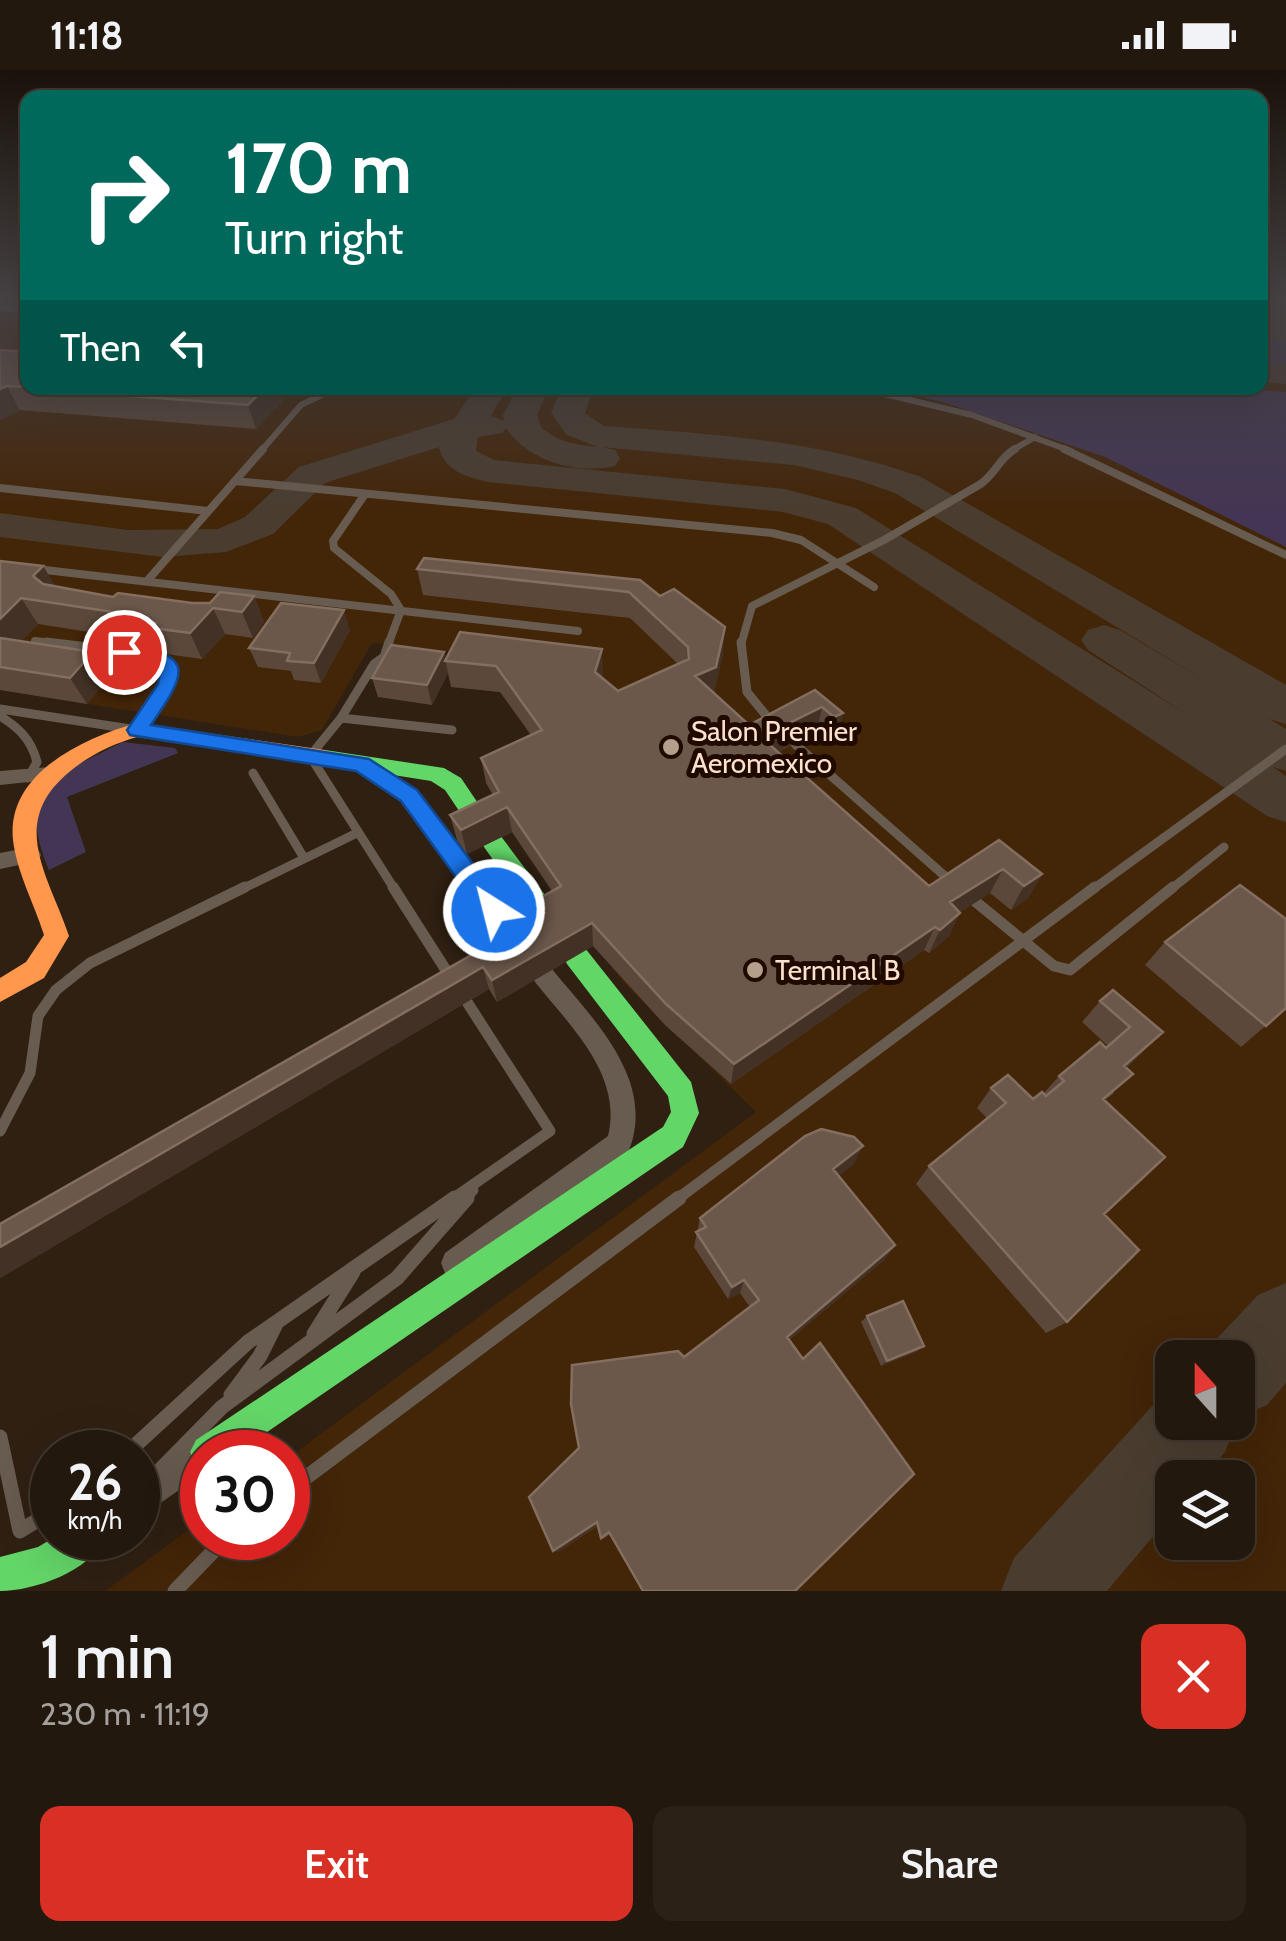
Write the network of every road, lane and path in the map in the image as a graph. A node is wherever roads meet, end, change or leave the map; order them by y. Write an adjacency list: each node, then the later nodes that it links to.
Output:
1 (322, 395): 4 (lane)
2 (894, 395): 3 (lane)
3 (1035, 437): 8 (lane); 9 (lane)
4 (235, 481): 6 (lane); 7 (lane)
5 (0, 488): 7 (lane)
6 (365, 494): 9 (lane); 13 (lane)
7 (208, 511): 11 (lane)
8 (1286, 555)
9 (840, 564): 12 (lane); 22 (lane)
10 (18, 567): 11 (lane)
11 (147, 580): 13 (lane)
12 (874, 587)
13 (401, 610): 14 (lane); 16 (lane)
14 (578, 631)
15 (34, 641): 20 (lane)
16 (384, 657): 17 (lane); 19 (lane)
17 (415, 659)
18 (0, 713): 20 (lane); 28 (lane)
19 (341, 718): 21 (lane); 25 (lane)
20 (137, 730): 25 (street); 28 (street)
21 (452, 730)
22 (781, 732)
23 (795, 744): 35 (lane)
24 (1286, 749): 39 (lane)
25 (310, 756): 26 (street); 30 (lane)
26 (361, 764): 37 (street); 38 (street)
27 (253, 773): 33 (lane)
28 (39, 777): 29 (street); 32 (street)
29 (0, 778)
30 (357, 832): 33 (lane); 44 (lane)
31 (1224, 848): 39 (lane)
32 (31, 855): 34 (street); 42 (street)
33 (304, 858): 43 (lane)
34 (0, 861)
35 (956, 886)
36 (976, 902): 39 (lane)
37 (548, 918)
38 (515, 938)
39 (1020, 942): 54 (lane)
40 (576, 956): 48 (street)
41 (543, 975): 48 (street)
42 (0, 991)
43 (0, 1131)
44 (483, 1178): 45 (lane); 47 (lane)
45 (356, 1267): 46 (lane); 47 (lane)
46 (275, 1324): 49 (lane); 50 (lane)
47 (308, 1342): 49 (lane)
48 (365, 1346): 51 (street)
49 (222, 1408): 53 (lane)
50 (152, 1430)
51 (241, 1430)
52 (0, 1437): 55 (lane)
53 (160, 1474)
54 (310, 1474)
55 (30, 1525)
56 (51, 1560): 58 (street)
57 (205, 1560): 59 (lane)
58 (0, 1576)
59 (176, 1591)

